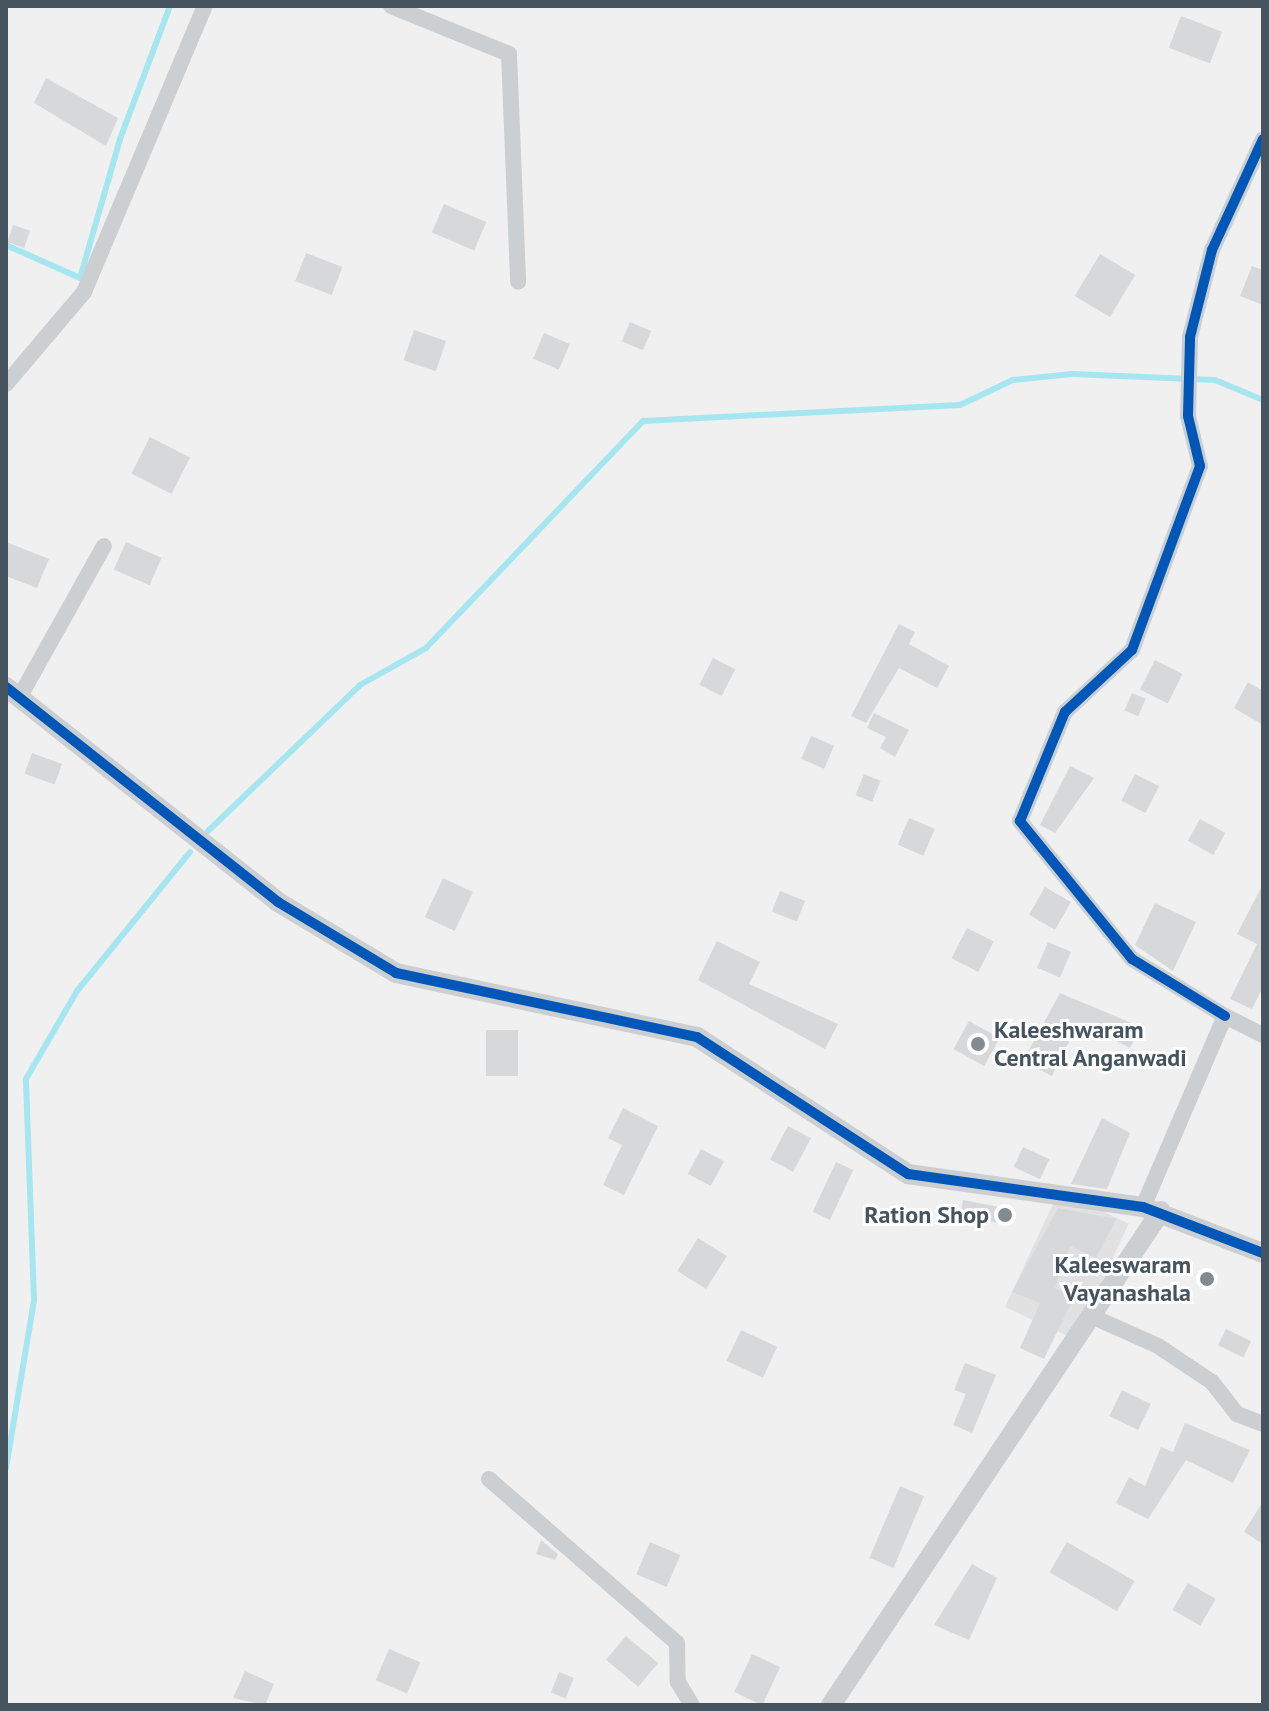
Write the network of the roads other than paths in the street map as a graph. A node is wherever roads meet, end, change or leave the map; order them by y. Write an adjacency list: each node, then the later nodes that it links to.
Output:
1 (205, 6): 5 (street)
2 (391, 6): 4 (street)
3 (1263, 139): 8 (street)
4 (518, 282)
5 (6, 384)
6 (104, 546): 7 (street)
7 (12, 692): 10 (street)
8 (1225, 1016): 9 (street); 10 (street)
9 (1263, 1035)
10 (1152, 1209): 11 (street); 12 (street)
11 (1263, 1253)
12 (1091, 1316): 13 (street); 16 (street)
13 (1263, 1424)
14 (489, 1479): 15 (street)
15 (692, 1705)
16 (831, 1705)

